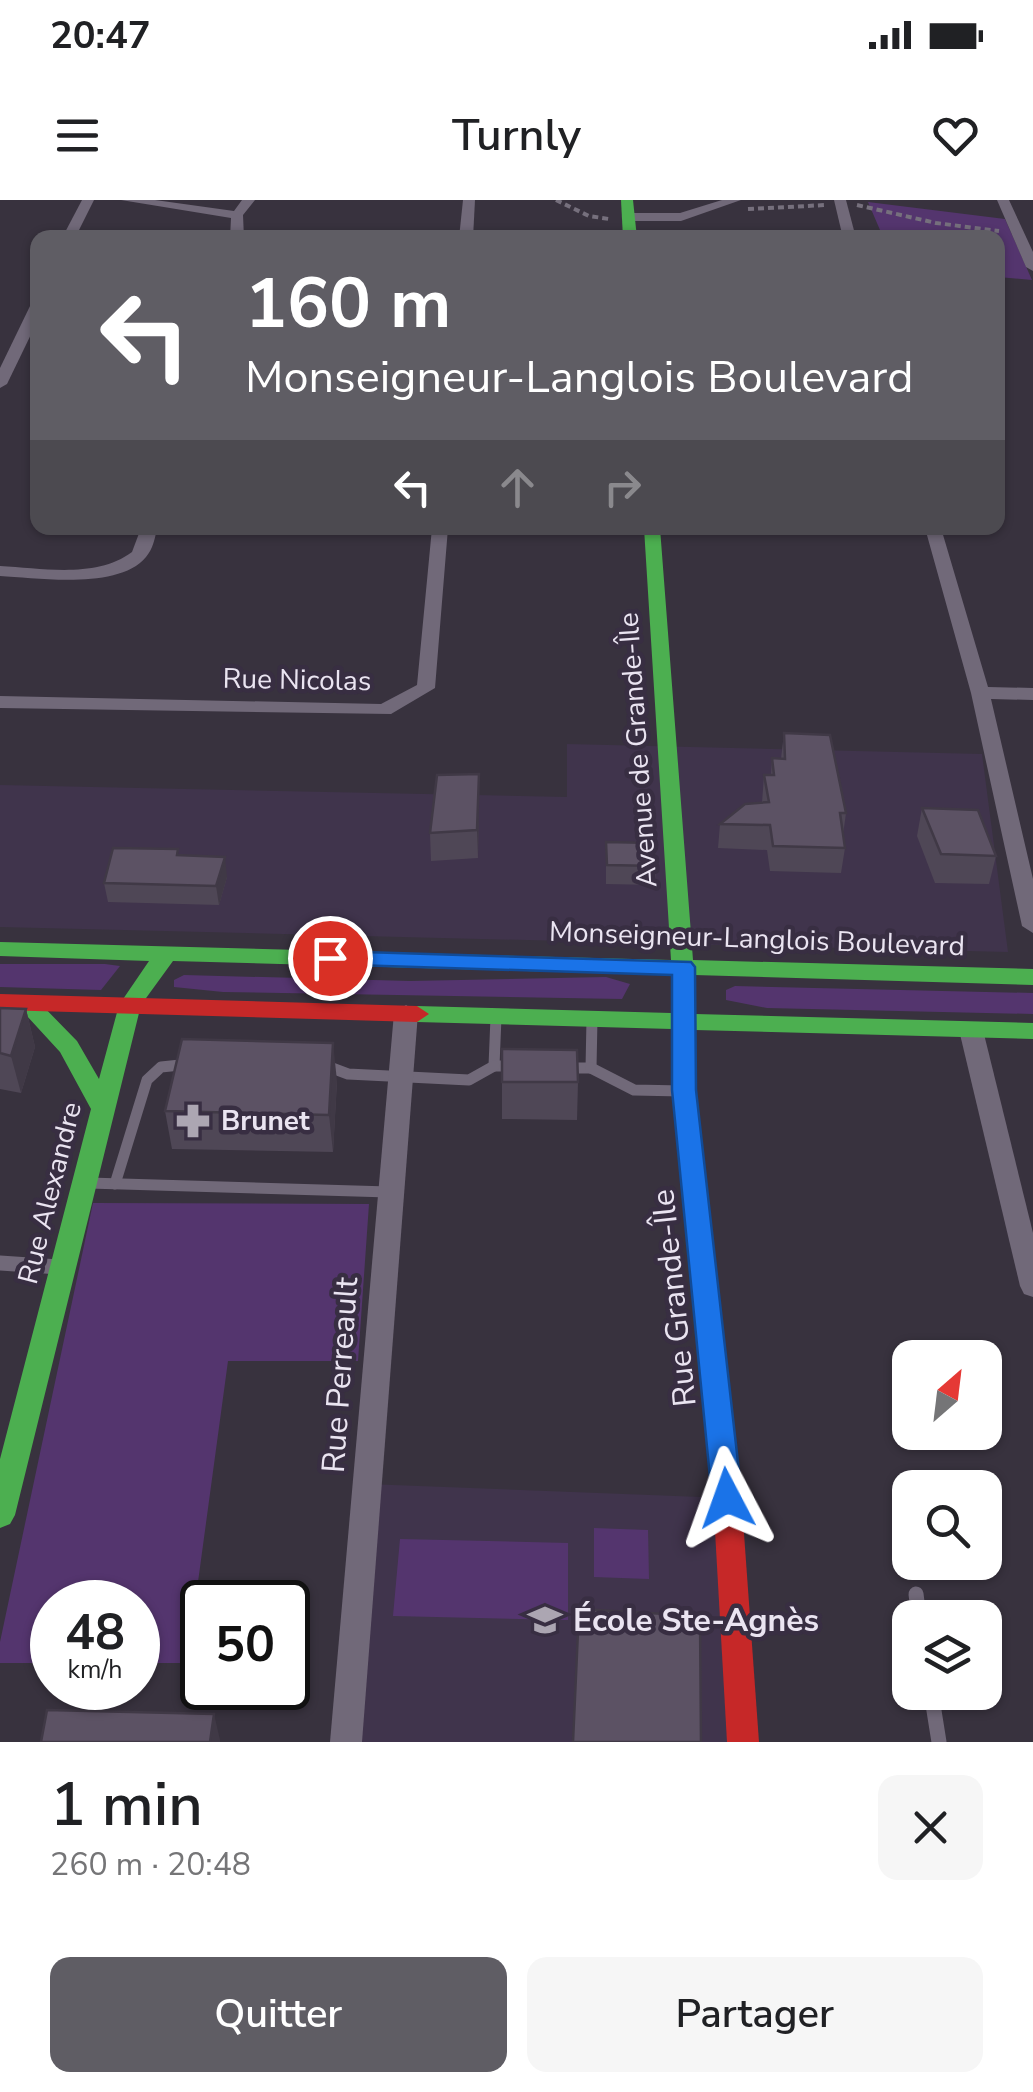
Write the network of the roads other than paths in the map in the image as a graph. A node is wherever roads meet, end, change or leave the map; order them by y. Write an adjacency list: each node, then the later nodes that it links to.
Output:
1 (88, 200): 10 (street)
2 (127, 200): 8 (street)
3 (248, 200): 8 (street)
4 (469, 200): 12 (street)
5 (735, 200): 9 (street)
6 (840, 200): 13 (street)
7 (1003, 200): 14 (street)
8 (237, 215): 11 (street)
9 (629, 219)
10 (72, 230)
11 (237, 230)
12 (467, 230)
13 (848, 230)
14 (1033, 267)
15 (30, 321): 16 (street)
16 (0, 384)
17 (147, 535): 21 (street)
18 (439, 535): 24 (street, Rue Nicolas)
19 (652, 535): 28 (main road, Avenue de Grande-Île)
20 (934, 535): 22 (street)
21 (0, 572)
22 (980, 693): 23 (street); 25 (street)
23 (1033, 694)
24 (0, 702)
25 (1033, 926)
26 (0, 949): 27 (main road, Monseigneur-Langlois Boulevard)
27 (167, 954): 28 (main road, Monseigneur-Langlois Boulevard); 32 (main road, Rue Alexandre)
28 (683, 967): 29 (main road, Monseigneur-Langlois Boulevard); 36 (main road, Rue Grande-Île)
29 (1033, 977)
30 (0, 1002): 31 (main road)
31 (26, 1003): 32 (main road); 47 (main road)
32 (130, 1005): 33 (main road); 47 (main road, Rue Alexandre)
33 (406, 1013): 34 (main road); 45 (street, Rue Perreault)
34 (496, 1016): 35 (main road); 41 (lane)
35 (592, 1019): 36 (main road); 44 (lane)
36 (682, 1022): 37 (main road); 46 (main road, Rue Grande-Île)
37 (971, 1030): 38 (main road); 53 (street)
38 (1033, 1032)
39 (200, 1064): 49 (lane)
40 (306, 1064): 45 (lane)
41 (494, 1066): 42 (lane); 45 (lane)
42 (514, 1067)
43 (552, 1068): 44 (lane)
44 (592, 1068): 46 (lane)
45 (401, 1078): 50 (street, Rue Perreault)
46 (684, 1090): 59 (main road, Rue Grande-Île)
47 (102, 1106): 48 (main road, Rue Alexandre)
48 (84, 1182): 49 (lane); 52 (main road, Rue Alexandre)
49 (115, 1184): 50 (lane)
50 (388, 1192): 58 (street, Rue Perreault)
51 (0, 1263): 52 (lane)
52 (64, 1267): 54 (main road, Rue Alexandre)
53 (1033, 1286)
54 (1, 1510)
55 (916, 1594): 56 (lane)
56 (917, 1600)
57 (934, 1710): 60 (lane)
58 (346, 1742)
59 (743, 1742)
60 (939, 1742)

